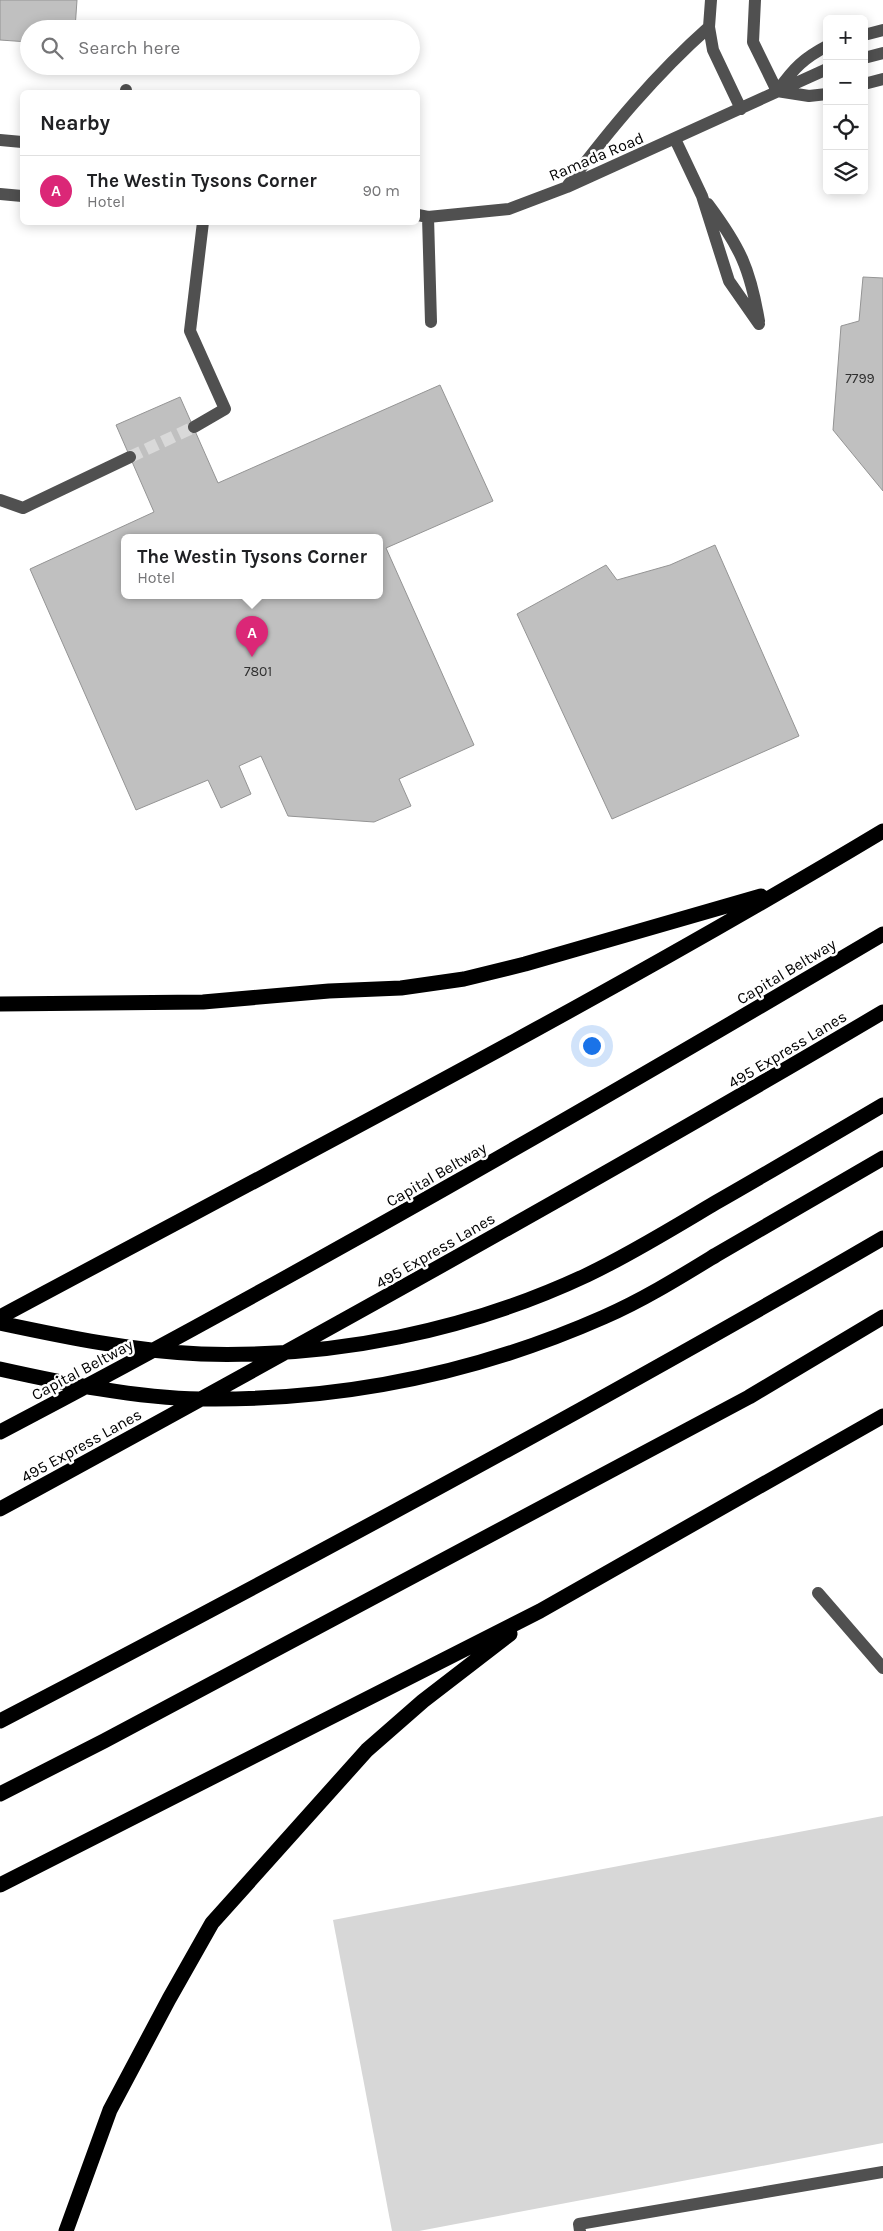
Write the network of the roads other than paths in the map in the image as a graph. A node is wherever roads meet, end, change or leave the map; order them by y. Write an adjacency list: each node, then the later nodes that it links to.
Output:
1 (711, 0): 3 (street)
2 (755, 0): 12 (street)
3 (709, 27): 14 (street); 18 (street)
4 (883, 30): 5 (street)
5 (868, 34)
6 (823, 48): 12 (street)
7 (883, 53): 8 (street)
8 (868, 57)
9 (823, 71): 12 (street, Ramada Road)
10 (883, 80): 11 (street)
11 (868, 83)
12 (777, 91): 13 (street); 14 (street, Ramada Road)
13 (823, 94)
14 (741, 109): 15 (street, Ramada Road)
15 (675, 139): 18 (street, Ramada Road); 21 (street)
16 (0, 140): 17 (street)
17 (20, 142)
18 (566, 187): 22 (street, Ramada Road)
19 (0, 194): 20 (street)
20 (20, 196)
21 (702, 196): 21 (street)
22 (423, 216): 24 (street)
23 (203, 225): 25 (street)
24 (431, 322)
25 (194, 427)
26 (130, 457): 27 (street)
27 (0, 500)
28 (883, 832): 29 (highway)
29 (787, 889): 31 (highway); 36 (highway)
30 (883, 934): 41 (highway, Capital Beltway)
31 (0, 1004)
32 (883, 1012): 42 (highway, 495 Express Lanes)
33 (883, 1105): 38 (highway)
34 (883, 1158): 39 (highway)
35 (883, 1238): 46 (highway)
36 (0, 1317)
37 (883, 1317): 47 (highway)
38 (0, 1323)
39 (0, 1369)
40 (883, 1416): 44 (highway)
41 (0, 1432)
42 (0, 1509)
43 (818, 1593): 45 (street)
44 (540, 1612): 48 (highway); 50 (highway)
45 (883, 1668)
46 (0, 1721)
47 (0, 1794)
48 (0, 1885)
49 (883, 2172): 51 (street)
50 (66, 2231)
51 (580, 2231)

